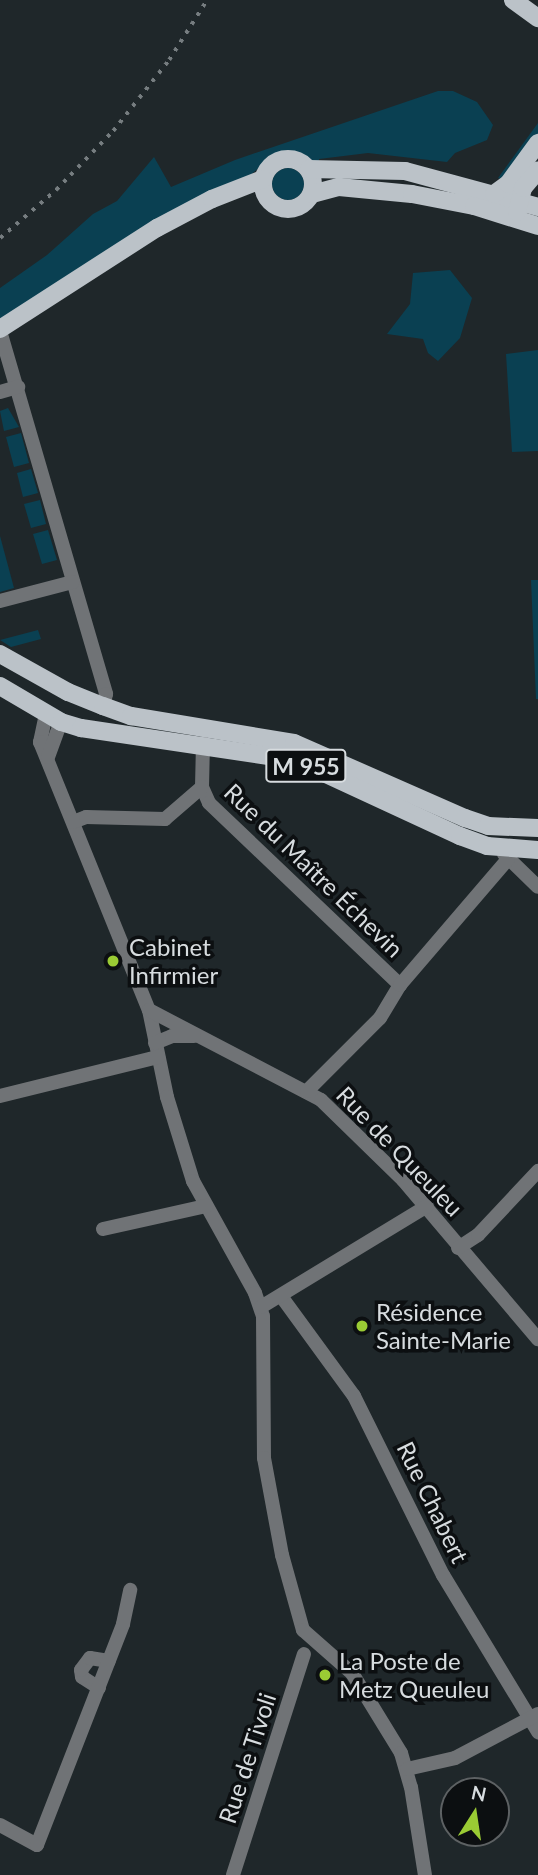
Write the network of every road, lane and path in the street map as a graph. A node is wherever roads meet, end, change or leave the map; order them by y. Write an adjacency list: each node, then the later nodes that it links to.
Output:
1 (513, 0): 4 (main road)
2 (525, 0): 3 (main road)
3 (538, 8)
4 (538, 18)
5 (538, 143): 10 (main road)
6 (309, 169): 8 (main road); 9 (main road); 10 (main road)
7 (538, 170): 11 (main road)
8 (263, 186): 9 (main road); 15 (main road)
9 (312, 194): 13 (main road)
10 (494, 194): 11 (main road)
11 (518, 201): 12 (main road); 13 (main road)
12 (538, 208)
13 (520, 220): 14 (main road)
14 (538, 226)
15 (0, 330): 16 (street)
16 (18, 387): 17 (street); 18 (street)
17 (0, 392)
18 (73, 582): 19 (street); 23 (street)
19 (0, 601)
20 (0, 654): 22 (main road, M 955)
21 (0, 686): 24 (main road, M 955)
22 (68, 692): 23 (main road, M 955); 24 (main road)
23 (103, 706): 28 (main road, M 955)
24 (53, 718): 25 (main road, M 955); 27 (street)
25 (203, 743): 26 (street, Rue du Maître Échevin); 30 (main road, M 955)
26 (202, 788): 27 (street); 33 (street, Rue du Maître Échevin)
27 (74, 822): 34 (street)
28 (538, 828)
29 (532, 850): 30 (main road, M 955); 31 (street)
30 (506, 854): 31 (street); 33 (street)
31 (524, 871): 32 (street)
32 (538, 887)
33 (400, 985): 37 (street)
34 (149, 1010): 35 (street, Rue de Queuleu); 36 (street)
35 (195, 1037): 36 (street); 37 (street, Rue de Queuleu)
36 (157, 1050): 38 (street); 40 (street)
37 (307, 1091): 41 (street, Rue de Queuleu)
38 (0, 1097)
39 (538, 1171): 43 (street)
40 (206, 1206): 42 (street); 45 (street)
41 (427, 1206): 43 (street, Rue de Queuleu); 44 (street)
42 (103, 1228)
43 (458, 1248): 46 (street, Rue de Queuleu)
44 (281, 1296): 45 (street); 51 (street, Rue Chabert)
45 (261, 1307): 48 (street)
46 (538, 1339)
47 (130, 1590): 49 (street)
48 (309, 1645): 53 (street); 55 (street, Rue de Tivoli)
49 (109, 1661): 50 (street); 50 (street)
50 (99, 1688): 54 (street)
51 (534, 1716): 52 (street, Rue Chabert); 53 (street)
52 (538, 1732)
53 (407, 1769): 56 (street)
54 (0, 1825)
55 (233, 1875)
56 (425, 1875)

